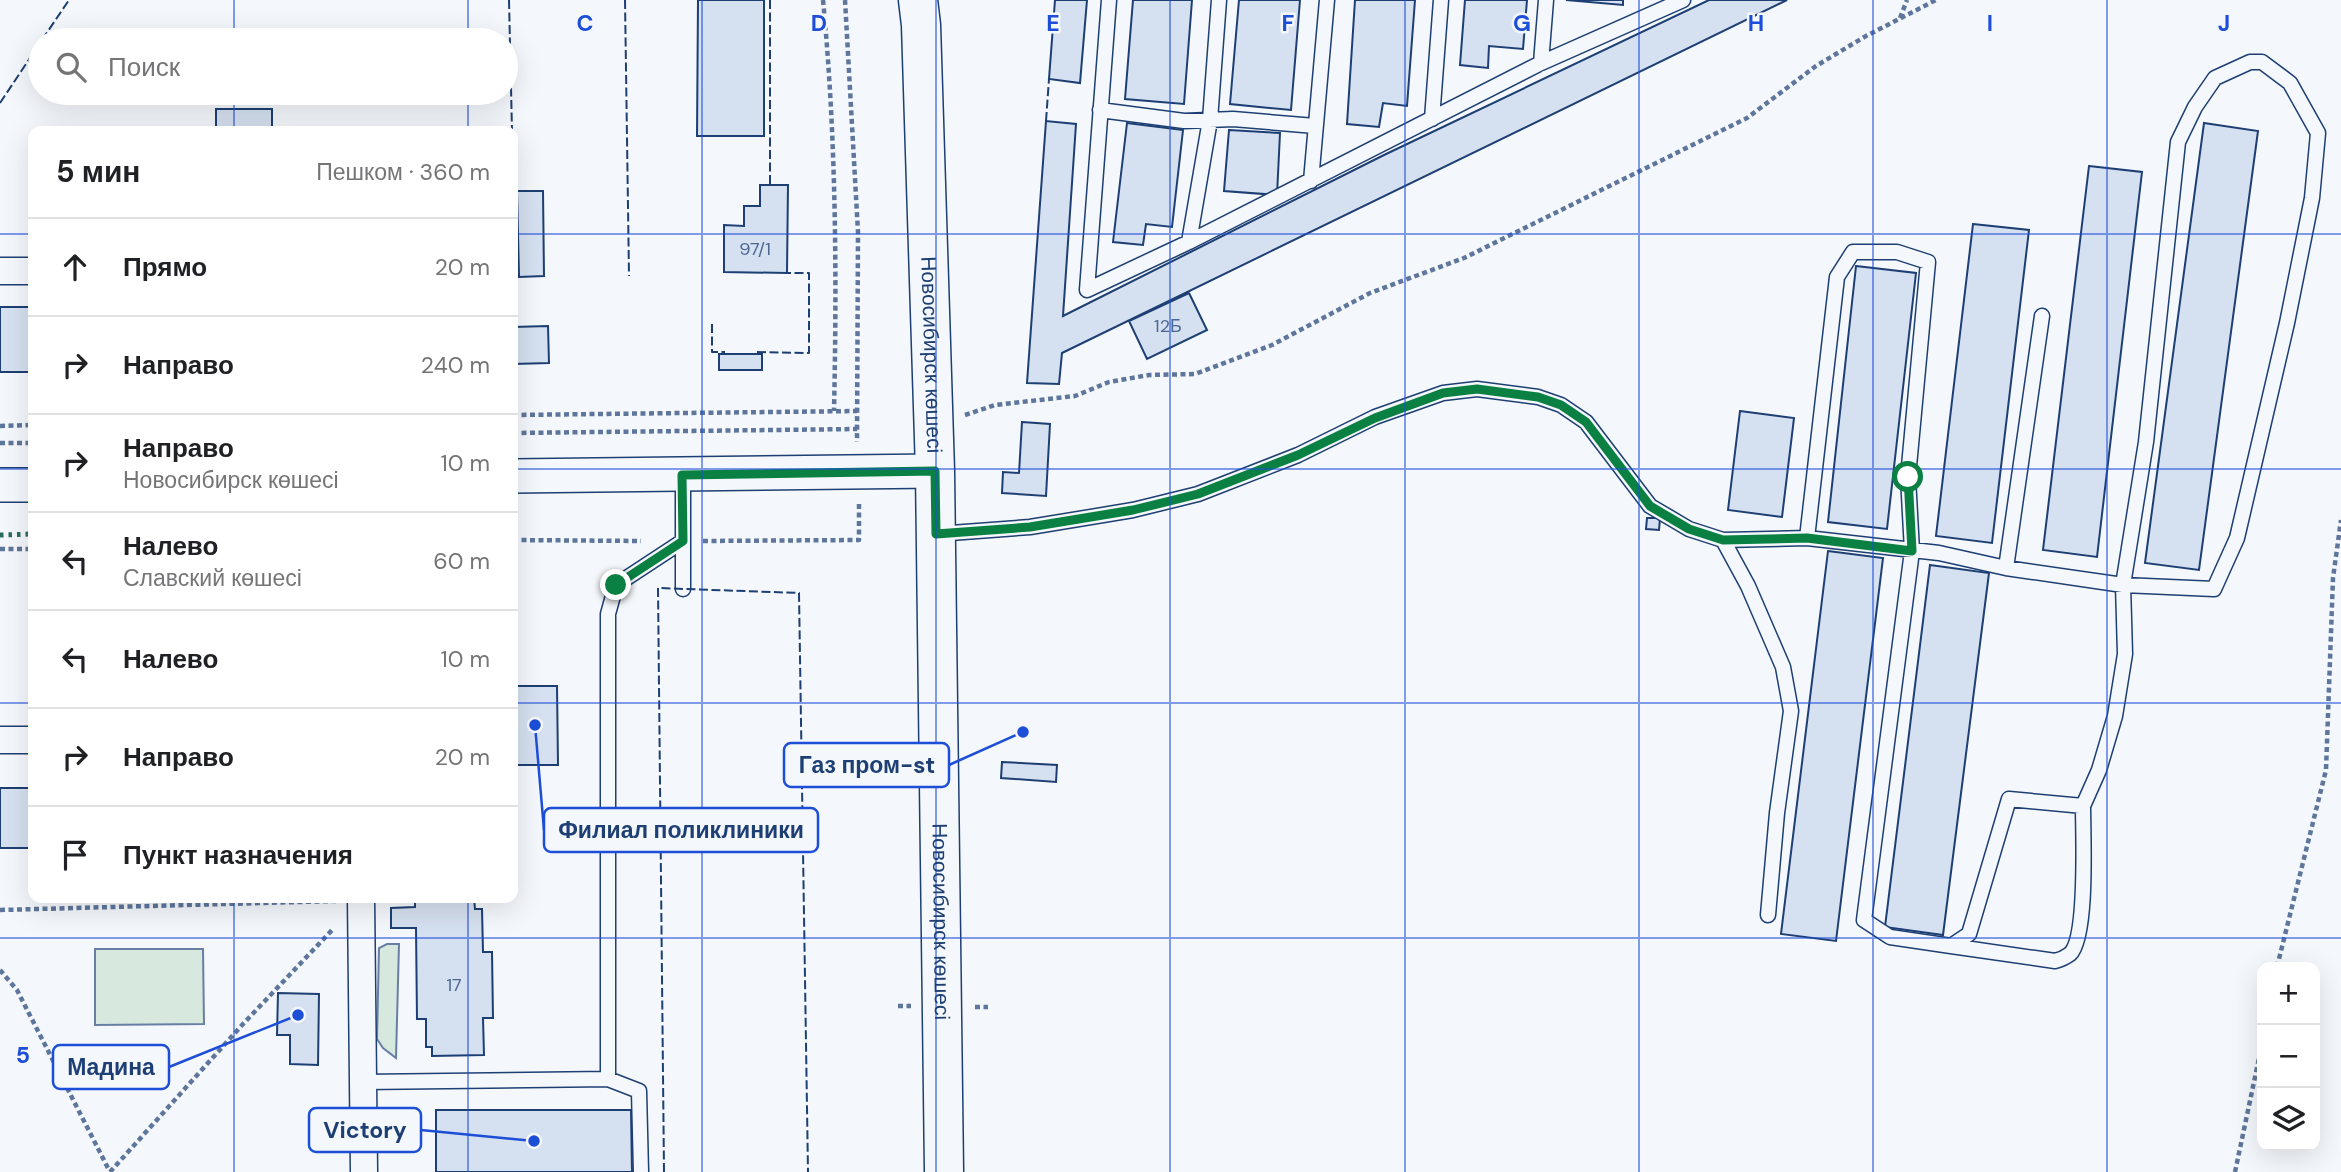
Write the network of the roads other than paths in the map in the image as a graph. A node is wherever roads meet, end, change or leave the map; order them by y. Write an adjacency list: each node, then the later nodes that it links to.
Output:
1 (918, 0): 20 (main road, Новосибирск көшесі)
2 (1109, 0): 11 (lane)
3 (1219, 0): 13 (lane)
4 (1327, 0): 14 (lane)
5 (1441, 0): 12 (lane)
6 (1546, 0): 10 (lane)
7 (1649, 0): 9 (lane)
8 (1683, 0): 9 (lane)
9 (1648, 16): 10 (lane)
10 (1541, 62): 12 (lane)
11 (1100, 110): 13 (lane); 16 (lane)
12 (1432, 119): 15 (lane)
13 (1210, 120): 14 (lane); 16 (lane)
14 (1315, 126): 15 (lane)
15 (1311, 180): 16 (lane)
16 (1189, 242)
17 (0, 271): 18 (street)
18 (28, 271)
19 (2042, 316): 30 (lane)
20 (935, 471): 21 (street); 25 (main road, Новосибирск көшесі)
21 (682, 475): 22 (street); 28 (lane)
22 (518, 476)
23 (0, 485): 24 (street)
24 (28, 485)
25 (936, 534): 27 (lane); 43 (main road, Новосибирск көшесі)
26 (1807, 538): 27 (lane); 29 (lane); 29 (lane)
27 (1723, 540): 37 (lane)
28 (683, 541): 32 (lane); 39 (lane)
29 (1912, 551): 30 (lane); 38 (lane)
30 (2006, 568): 31 (lane)
31 (2123, 584): 31 (lane); 35 (lane)
32 (683, 589)
33 (0, 740): 34 (street)
34 (28, 740)
35 (2083, 806): 38 (lane); 38 (lane)
36 (361, 903): 40 (street)
37 (1768, 915)
38 (1951, 946)
39 (608, 1079): 40 (lane); 42 (lane)
40 (363, 1082): 41 (street)
41 (364, 1172)
42 (641, 1172)
43 (944, 1172)

